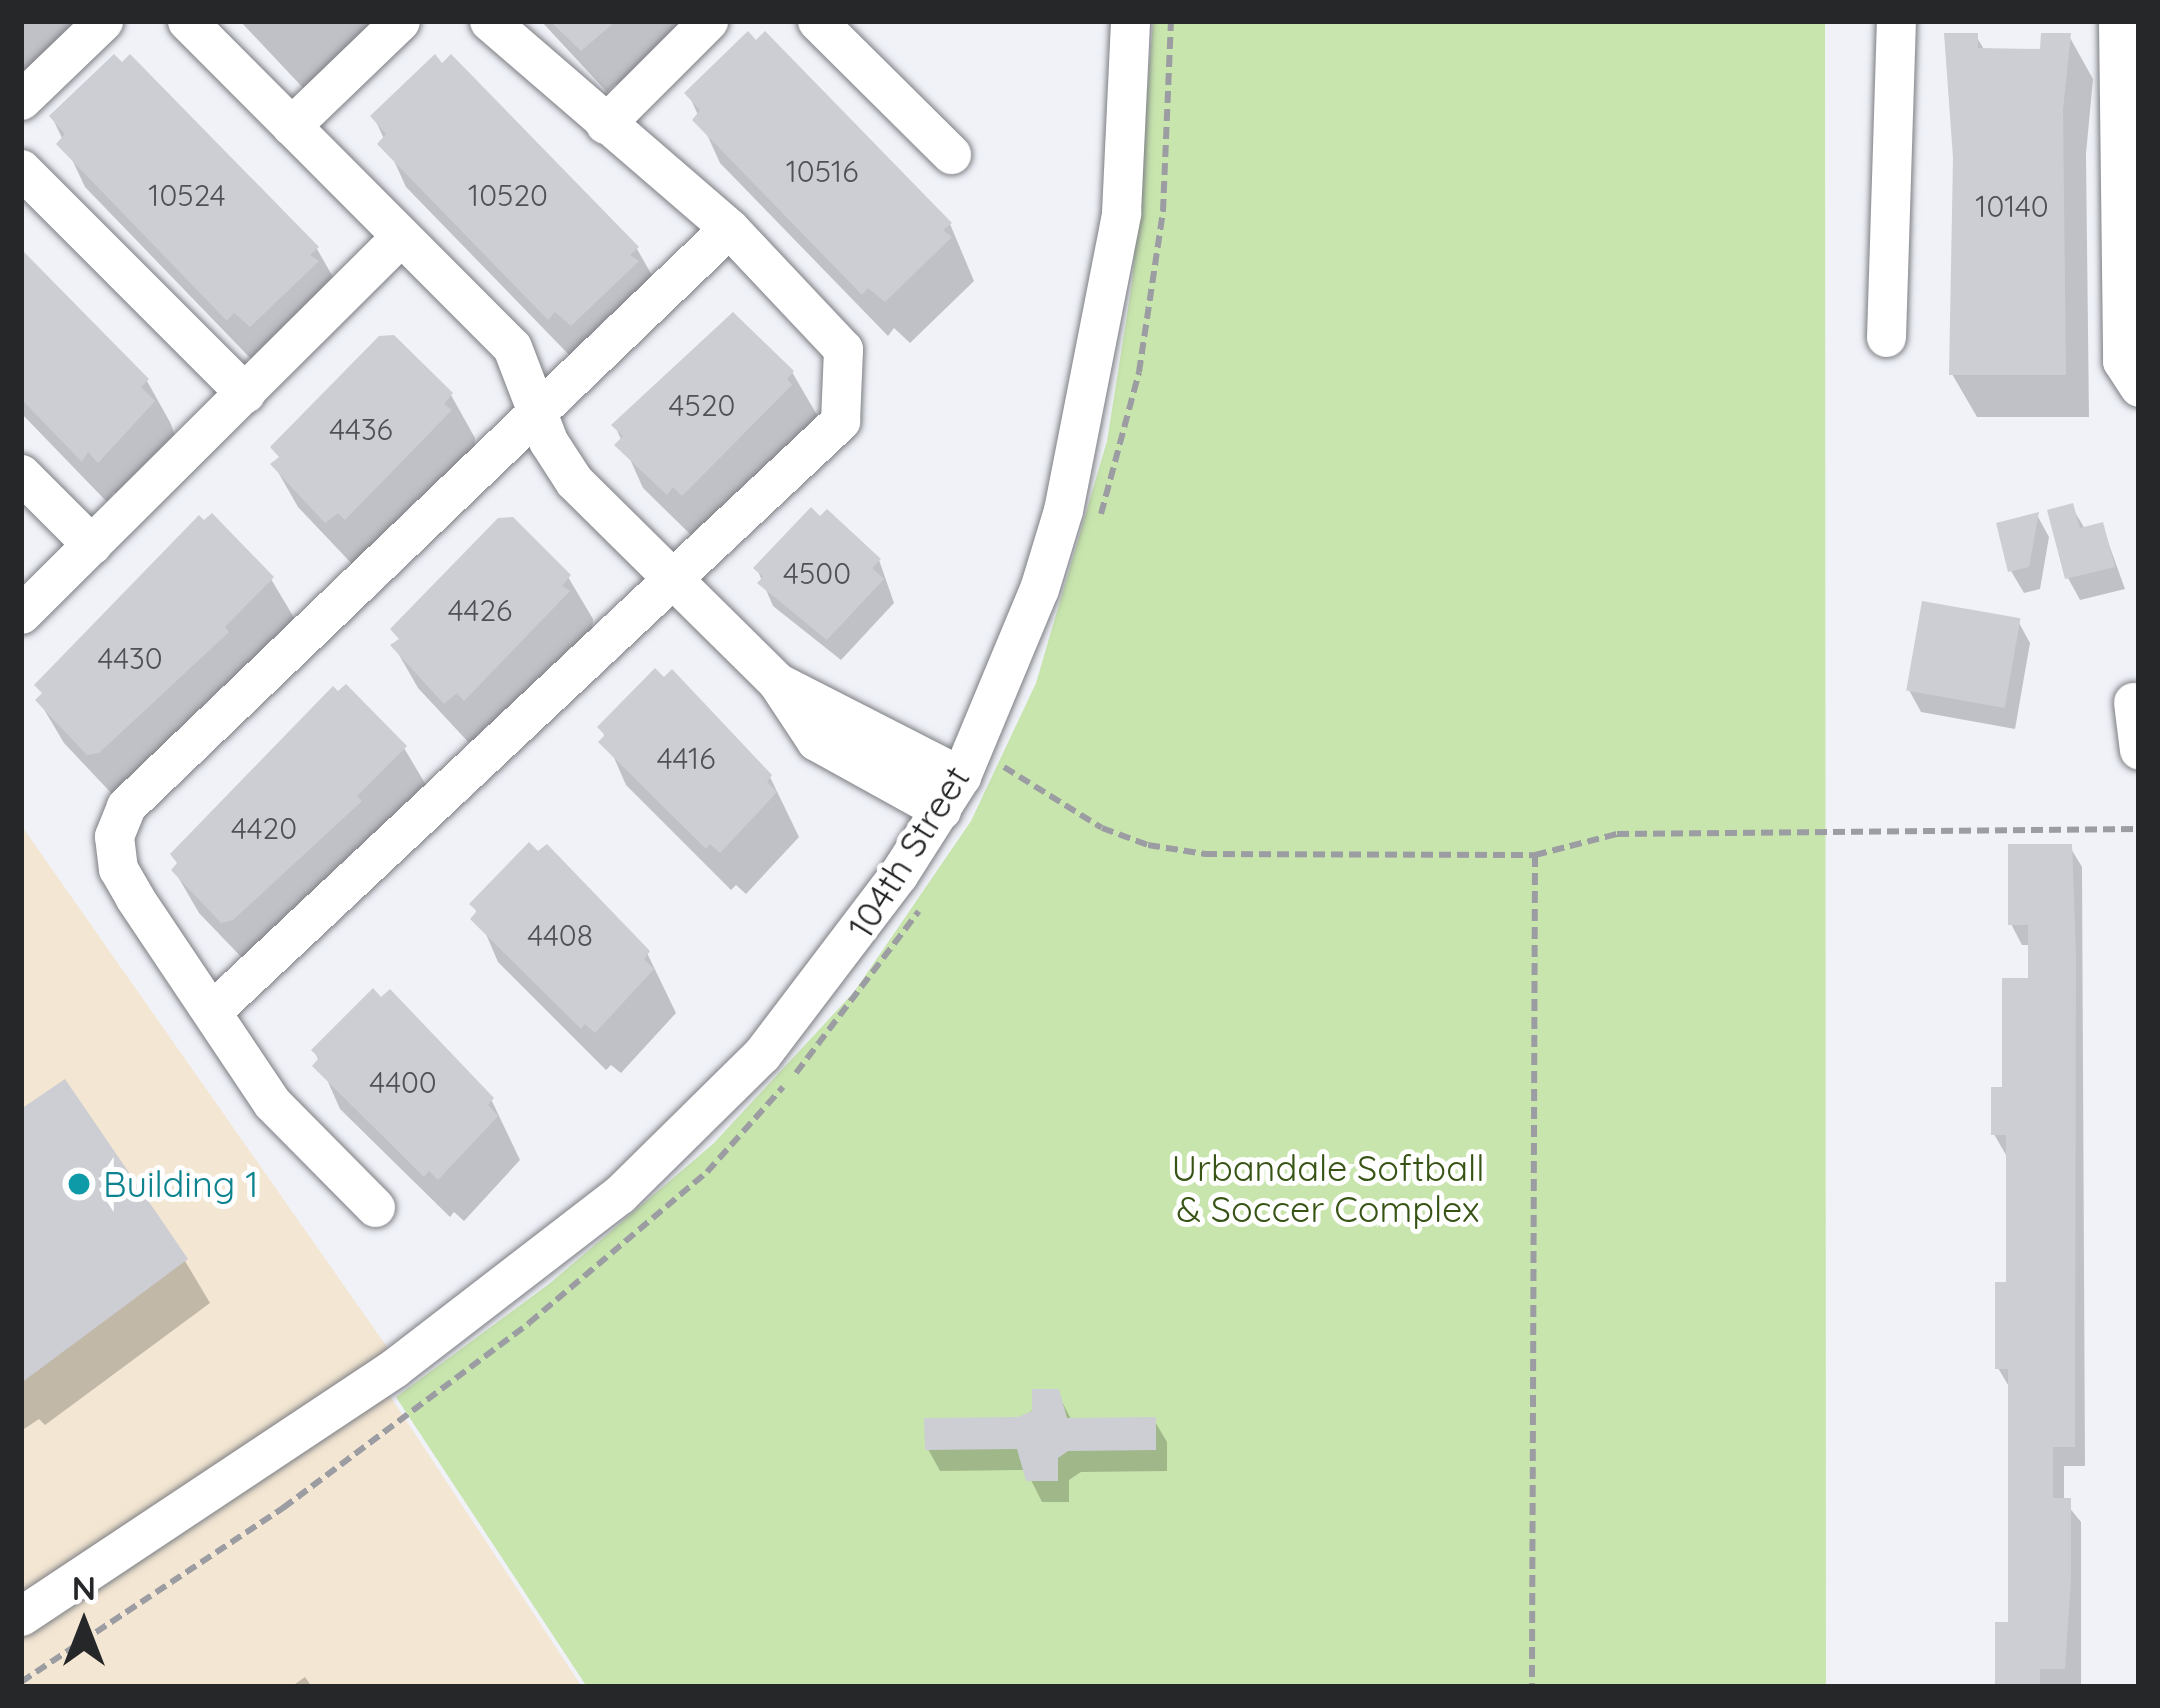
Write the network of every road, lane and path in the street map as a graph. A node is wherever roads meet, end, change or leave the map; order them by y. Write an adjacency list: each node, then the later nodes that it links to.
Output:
1 (103, 21): 10 (street)
2 (187, 21): 12 (street)
3 (400, 21): 12 (street)
4 (489, 21): 11 (street)
5 (708, 21): 11 (street)
6 (817, 21): 13 (street)
7 (1130, 21): 29 (street, 104th Street)
8 (1895, 21): 17 (street)
9 (2119, 21): 18 (street)
10 (21, 100)
11 (604, 124): 15 (street)
12 (291, 126): 16 (street)
13 (951, 154)
14 (21, 169): 19 (street)
15 (729, 227): 20 (street); 23 (street)
16 (401, 236): 19 (street); 20 (street)
17 (1886, 337)
18 (2139, 387)
19 (245, 393): 22 (street)
20 (537, 409): 23 (street); 33 (street)
21 (21, 475): 22 (street)
22 (92, 545): 24 (street)
23 (670, 581): 25 (street); 33 (street)
24 (21, 614)
25 (777, 682): 29 (street); 30 (street)
26 (2133, 702): 27 (street)
27 (2139, 750)
28 (1004, 767): 32 (path)
29 (961, 776): 30 (street, 104th Street)
30 (941, 811): 36 (street, 104th Street)
31 (2139, 829): 32 (path)
32 (1535, 855): 38 (path)
33 (212, 1012): 34 (street)
34 (374, 1207)
35 (530, 1323): 37 (path)
36 (21, 1616)
37 (21, 1682)
38 (1532, 1687)

